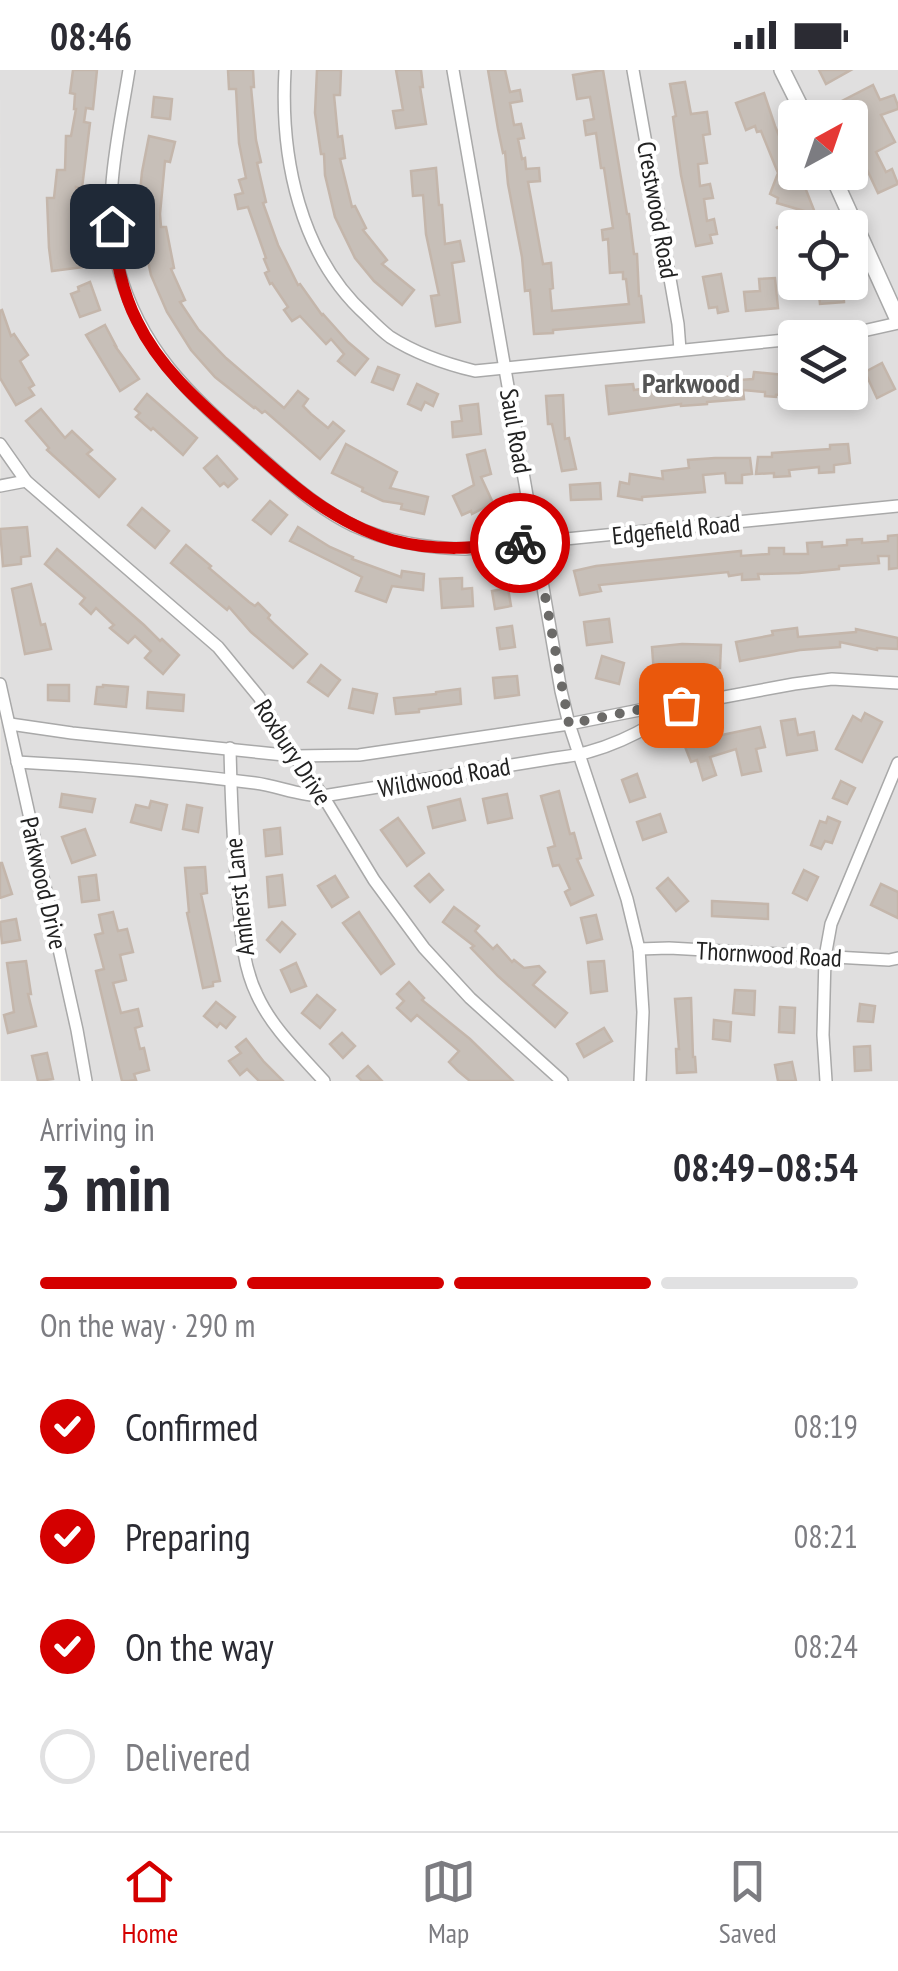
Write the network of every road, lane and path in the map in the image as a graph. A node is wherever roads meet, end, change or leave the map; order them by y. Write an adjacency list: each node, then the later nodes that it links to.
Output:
1 (128, 70): 17 (street, Edgefield Road)
2 (285, 70): 12 (street)
3 (453, 70): 12 (street, Saul Road)
4 (633, 70): 11 (street, Crestwood Road)
5 (782, 70): 6 (street)
6 (797, 100)
7 (839, 190): 8 (street)
8 (898, 322): 9 (street)
9 (868, 329)
10 (778, 341): 11 (street)
11 (680, 350): 12 (street)
12 (504, 369): 17 (street, Saul Road)
13 (0, 444): 14 (street, Roxbury Drive)
14 (26, 481): 15 (street); 24 (street, Roxbury Drive)
15 (0, 486)
16 (898, 506): 17 (street, Edgefield Road)
17 (535, 542): 22 (street, Saul Road)
18 (898, 683): 20 (street, Wildwood Road)
19 (0, 684): 21 (street, Parkwood Drive)
20 (681, 705): 22 (street, Wildwood Road); 25 (street, Wildwood Road)
21 (10, 724): 23 (street, Wildwood Road); 26 (street, Parkwood Drive)
22 (569, 724): 24 (street, Wildwood Road); 25 (street, Saul Road)
23 (230, 748): 24 (street, Wildwood Road); 28 (street, Amherst Lane)
24 (294, 756): 29 (street, Roxbury Drive)
25 (580, 756): 29 (street, Wildwood Road); 30 (street, Saul Road)
26 (16, 762): 28 (street, Wildwood Road); 33 (street, Parkwood Drive)
27 (898, 763): 31 (street)
28 (230, 780): 29 (street, Wildwood Road); 34 (street, Amherst Lane)
29 (323, 796): 35 (street, Roxbury Drive)
30 (639, 949): 31 (street, Thornwood Road); 36 (street, Saul Road)
31 (826, 957): 32 (street, Thornwood Road); 37 (street)
32 (898, 958)
33 (86, 1081)
34 (324, 1081)
35 (562, 1081)
36 (640, 1081)
37 (826, 1081)

